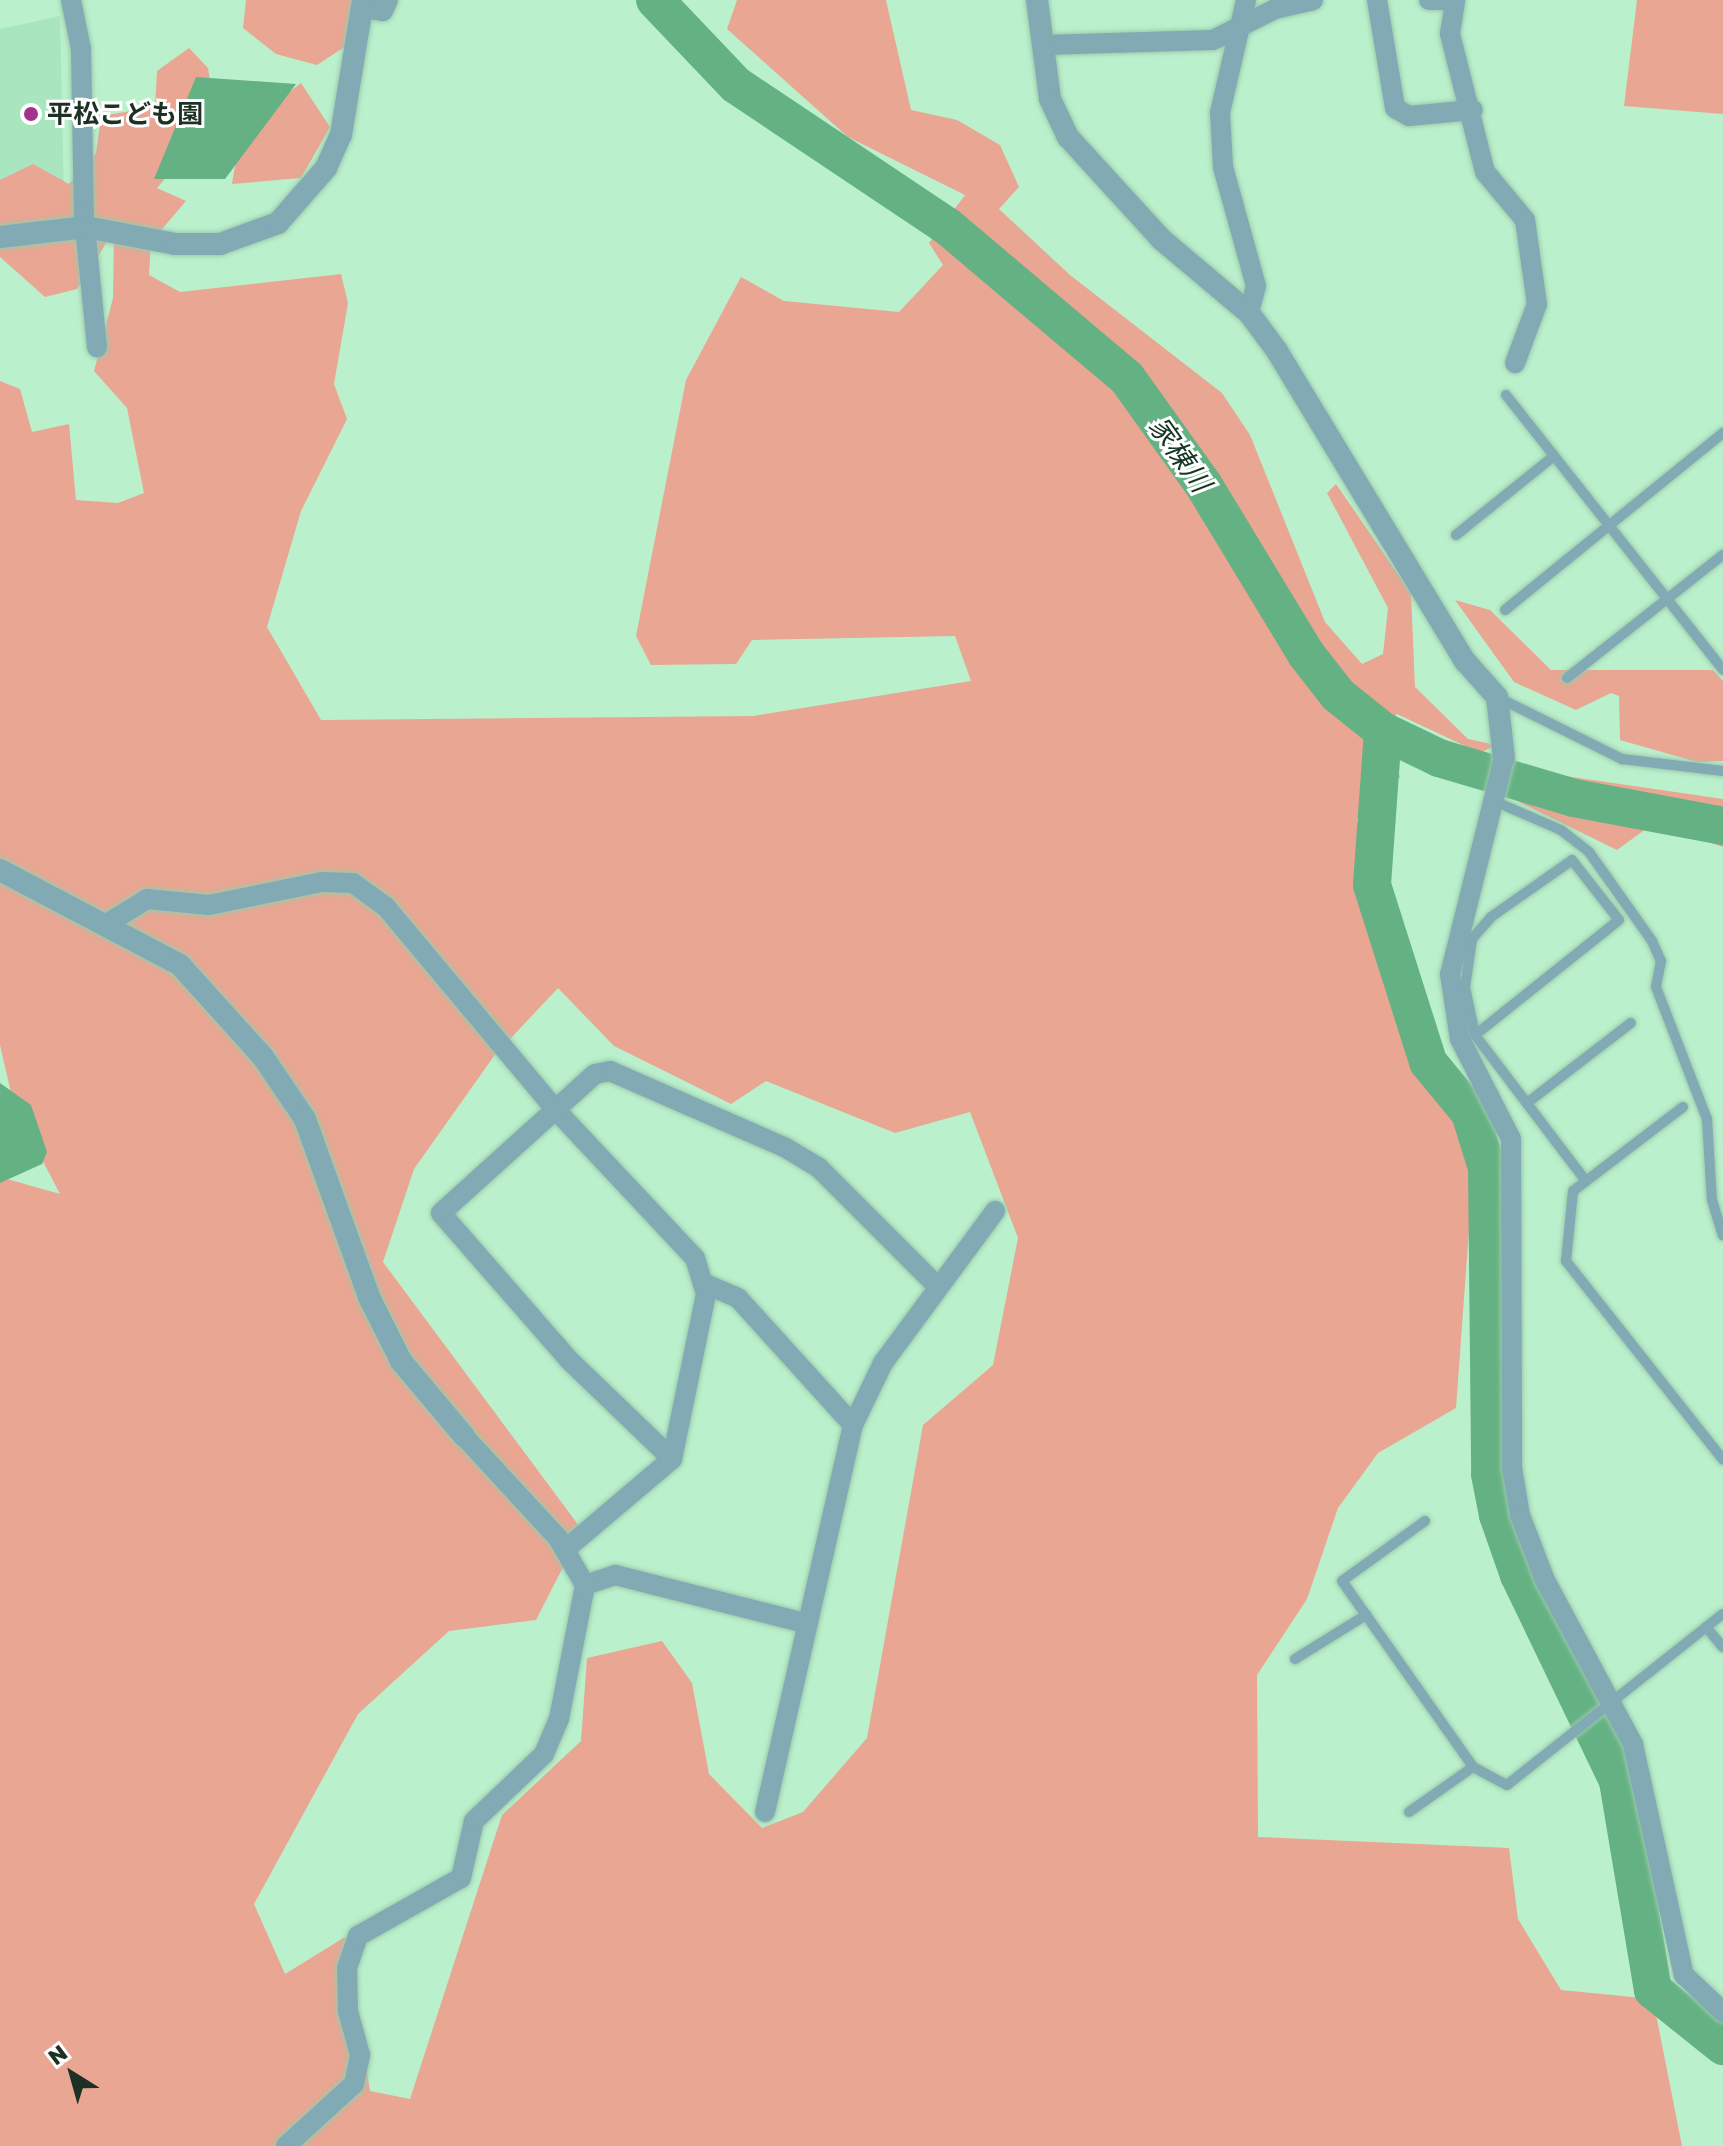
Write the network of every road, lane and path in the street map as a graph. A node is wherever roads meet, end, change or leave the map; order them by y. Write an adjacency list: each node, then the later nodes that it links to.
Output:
1 (71, 0): 13 (street)
2 (388, 0): 9 (street)
3 (1037, 0): 11 (street)
4 (1246, 0): 10 (street)
5 (1313, 0): 10 (street)
6 (1377, 0): 12 (street)
7 (1429, 0): 8 (street)
8 (1455, 1): 12 (street)
9 (363, 4): 13 (street)
10 (1239, 30): 11 (street); 15 (street)
11 (1043, 45): 15 (street)
12 (1473, 110): 17 (street)
13 (86, 227): 14 (street); 16 (street)
14 (0, 237)
15 (1249, 313): 28 (street)
16 (97, 347)
17 (1515, 363)
18 (1506, 395): 20 (lane)
19 (1723, 433): 21 (lane)
20 (1554, 456): 21 (lane); 22 (lane)
21 (1610, 525): 24 (lane); 25 (lane)
22 (1456, 535)
23 (1723, 555): 24 (lane)
24 (1667, 599): 26 (lane); 27 (lane)
25 (1505, 610)
26 (1723, 670)
27 (1567, 678)
28 (1497, 697): 29 (street); 30 (lane)
29 (1504, 758): 31 (street)
30 (1723, 771)
31 (1496, 793): 41 (lane); 57 (street)
32 (0, 870): 33 (street)
33 (108, 923): 37 (street); 45 (street)
34 (1631, 1023): 36 (lane)
35 (1475, 1035): 35 (lane); 36 (lane)
36 (1527, 1103): 39 (lane)
37 (553, 1107): 42 (street); 43 (street); 46 (street)
38 (1683, 1107): 39 (lane)
39 (1586, 1181): 47 (lane)
40 (995, 1211): 43 (street)
41 (1723, 1235)
42 (703, 1283): 44 (street); 46 (street)
43 (936, 1285): 44 (street)
44 (853, 1425): 53 (street)
45 (463, 1435): 49 (street)
46 (672, 1459): 49 (street)
47 (1723, 1460)
48 (1425, 1521): 52 (lane)
49 (566, 1549): 50 (street)
50 (585, 1585): 53 (street); 62 (street)
51 (1723, 1614): 54 (lane)
52 (1366, 1615): 56 (lane); 58 (lane)
53 (808, 1624): 59 (street)
54 (1706, 1627): 55 (lane); 57 (lane)
55 (1723, 1647)
56 (1295, 1659)
57 (1612, 1704): 58 (lane); 61 (street)
58 (1473, 1767): 60 (lane)
59 (765, 1812)
60 (1409, 1812)
61 (1723, 2012)
62 (286, 2146)

